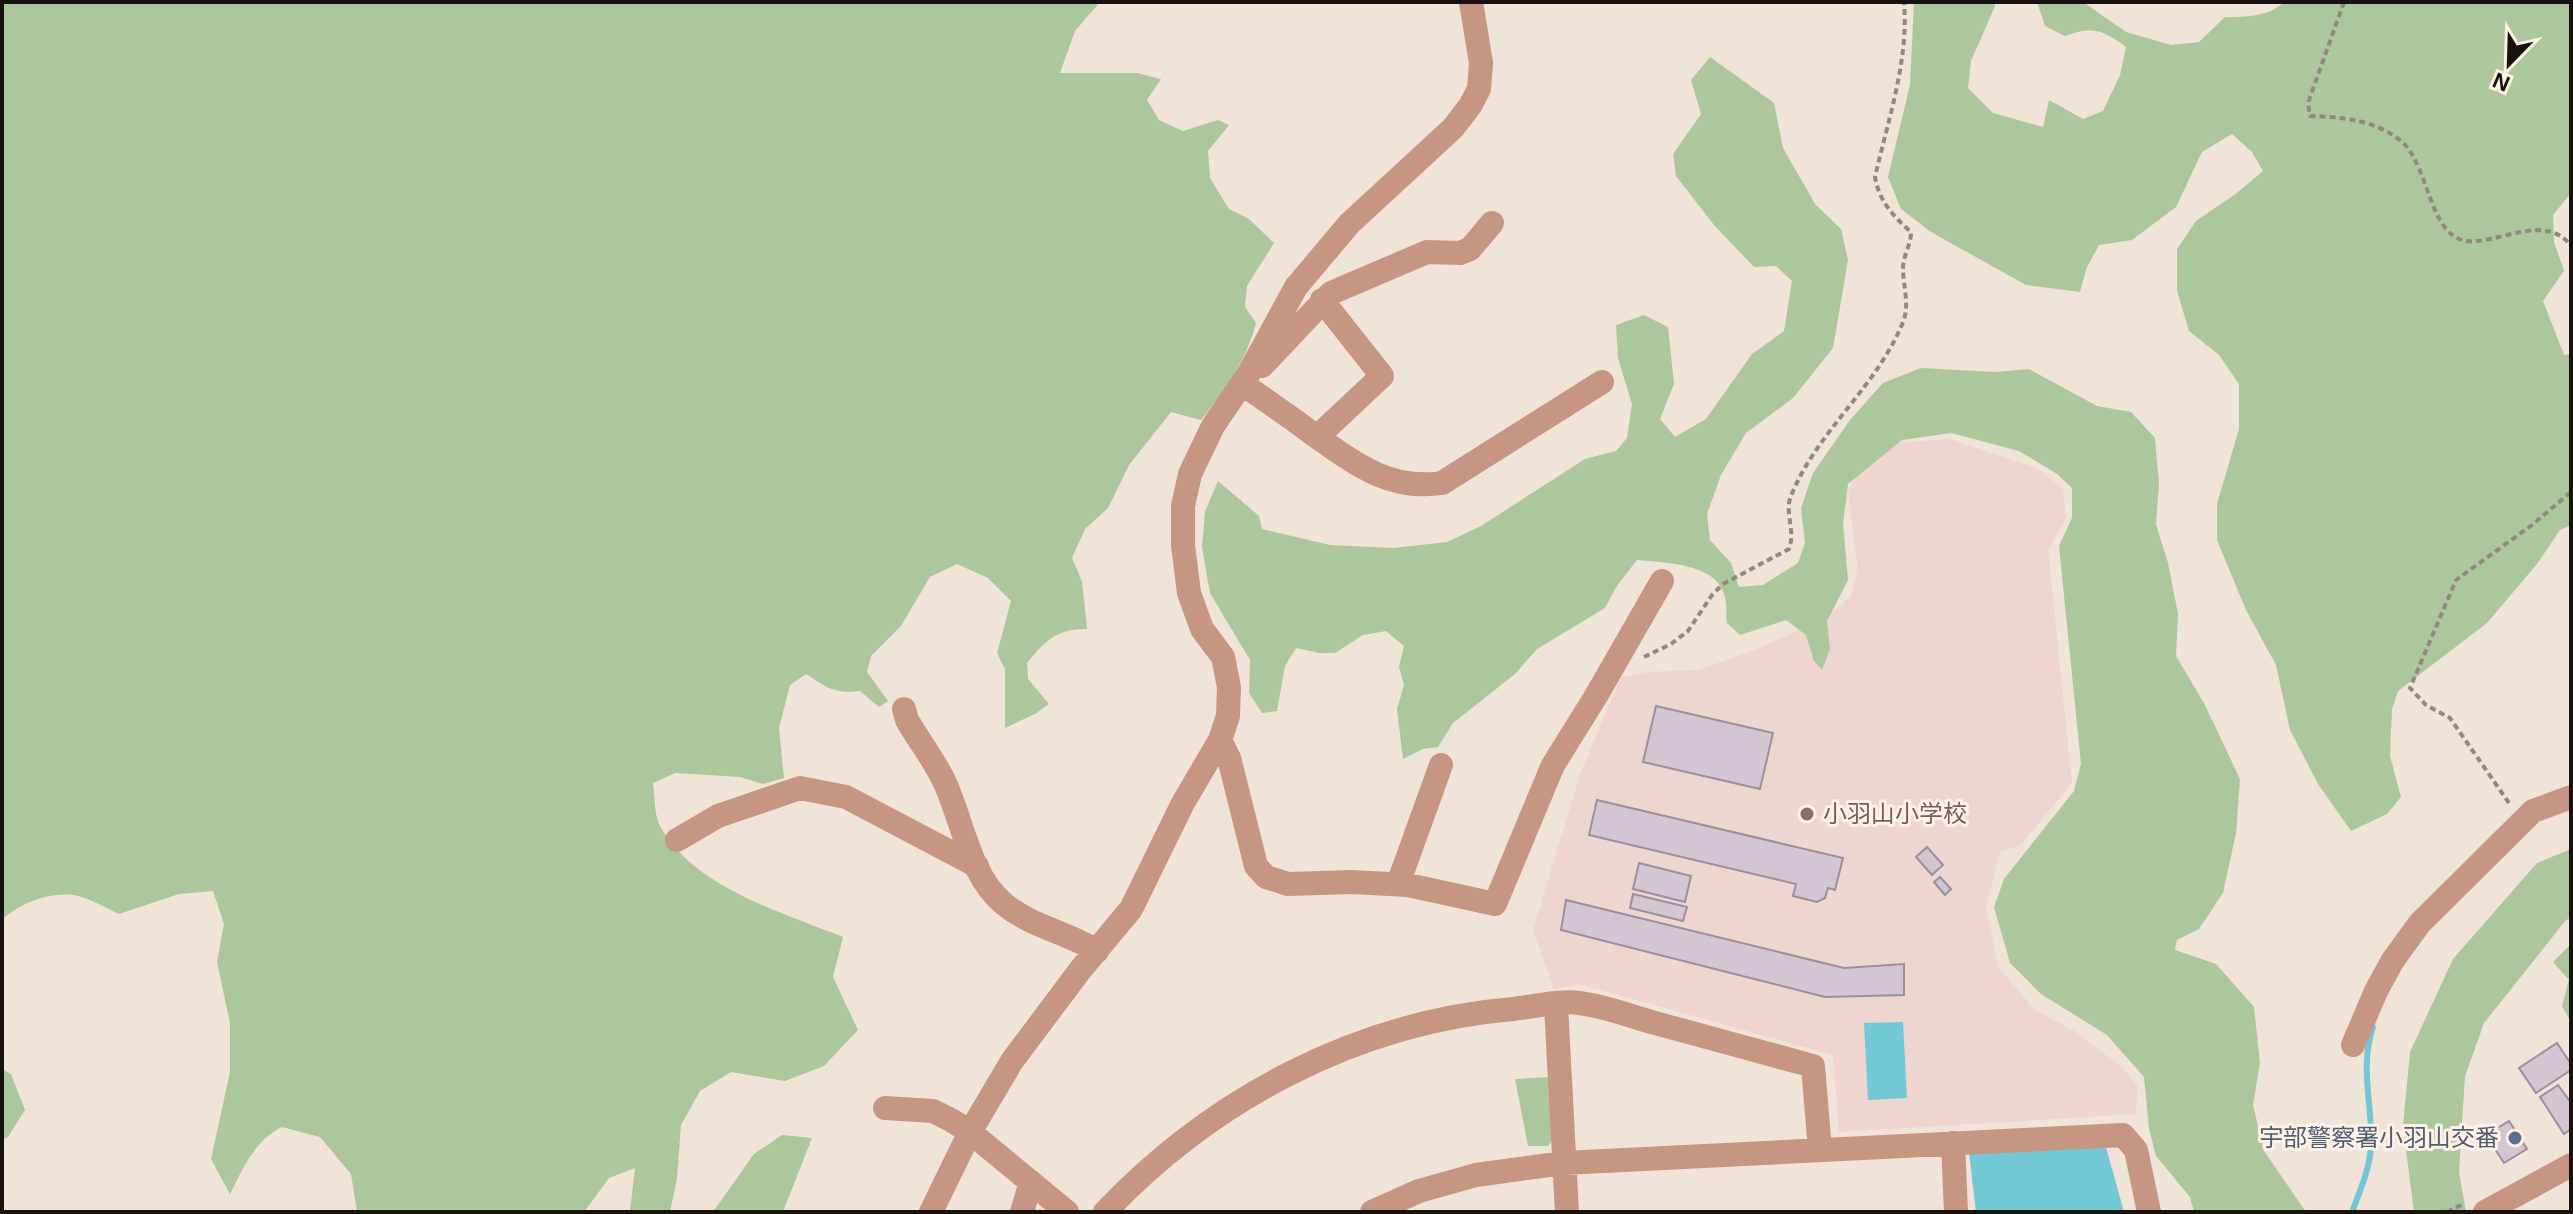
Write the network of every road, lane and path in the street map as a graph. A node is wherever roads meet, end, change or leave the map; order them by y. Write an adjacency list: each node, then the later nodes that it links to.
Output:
1 (1471, 2): 8 (street)
2 (1904, 2): 12 (path)
3 (2344, 2): 5 (path)
4 (1492, 223): 6 (street)
5 (2571, 246)
6 (1322, 300): 8 (street); 9 (street)
7 (1602, 382): 9 (street)
8 (1242, 384): 9 (street); 14 (street)
9 (1317, 437)
10 (2571, 492): 17 (path)
11 (1662, 581): 12 (street)
12 (1613, 664): 20 (street)
13 (904, 709): 19 (street)
14 (1220, 740): 20 (street); 21 (street)
15 (1441, 765): 20 (street)
16 (2571, 797): 17 (street)
17 (2522, 822): 23 (street)
18 (677, 840): 19 (street)
19 (977, 866): 21 (street)
20 (1398, 884)
21 (1097, 951): 25 (street)
22 (1556, 1005): 27 (street); 28 (street); 35 (street)
23 (2353, 1045)
24 (885, 1108): 25 (street)
25 (970, 1132): 30 (street); 32 (street)
26 (1953, 1143): 27 (street); 38 (street); 39 (street)
27 (1820, 1150): 28 (street)
28 (1564, 1163): 36 (street); 37 (street)
29 (2571, 1165): 31 (street)
30 (1031, 1182): 33 (street); 34 (street)
31 (2486, 1211)
32 (931, 1212)
33 (1022, 1212)
34 (1067, 1212)
35 (1105, 1212)
36 (1372, 1212)
37 (1567, 1212)
38 (1956, 1212)
39 (2149, 1212)

